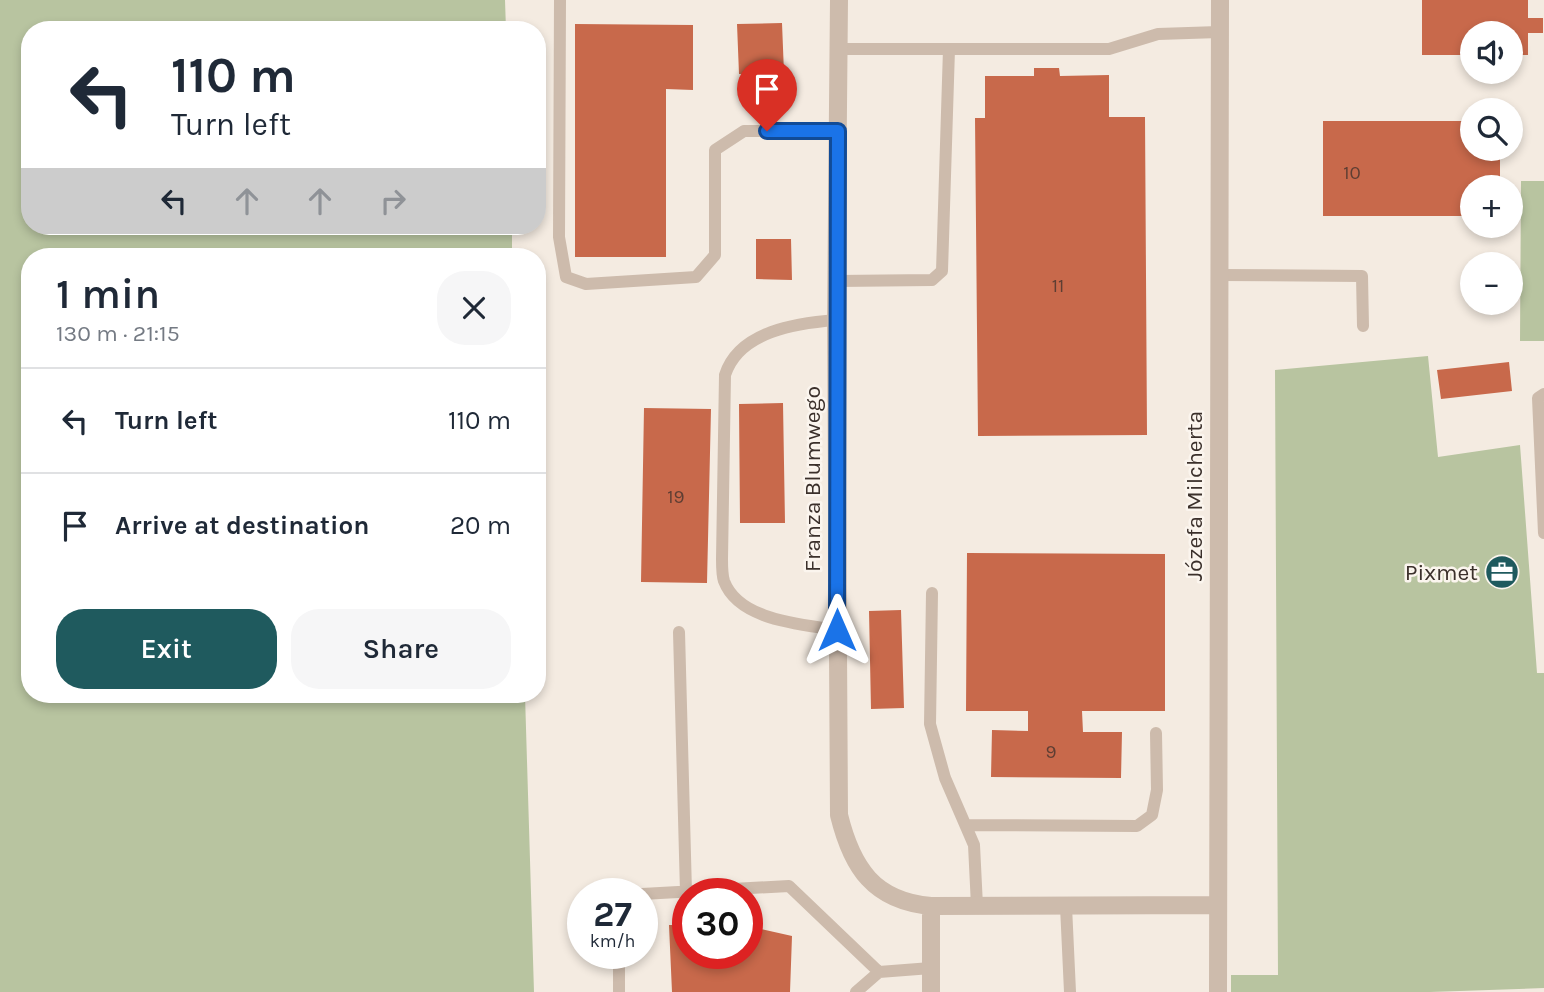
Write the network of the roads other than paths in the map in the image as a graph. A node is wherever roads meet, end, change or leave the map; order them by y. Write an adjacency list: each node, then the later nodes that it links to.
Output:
1 (560, 0): 7 (lane)
2 (839, 0): 5 (street, Franza Blumwego)
3 (1220, 0): 4 (street, Józefa Milcherta)
4 (1219, 32): 6 (lane); 8 (street, Józefa Milcherta)
5 (838, 49): 6 (lane); 7 (street, Franza Blumwego)
6 (949, 49): 9 (lane)
7 (838, 131): 9 (street, Franza Blumwego)
8 (1219, 275): 11 (lane); 21 (street, Józefa Milcherta)
9 (837, 281): 10 (street, Franza Blumwego)
10 (836, 320): 15 (street, Franza Blumwego); 15 (lane)
11 (1363, 326)
12 (1544, 394): 13 (lane)
13 (1544, 533)
14 (932, 593): 18 (lane)
15 (837, 630): 22 (street, Franza Blumwego)
16 (678, 632): 19 (lane)
17 (1156, 733): 18 (lane)
18 (966, 825): 23 (lane)
19 (686, 878)
20 (763, 888): 27 (lane)
21 (1217, 905): 24 (street, Franza Blumwego); 32 (street, Józefa Milcherta)
22 (931, 906): 23 (street, Franza Blumwego); 25 (street)
23 (977, 906): 24 (street, Franza Blumwego)
24 (1066, 906): 31 (lane)
25 (931, 968): 27 (lane); 30 (street)
26 (619, 969): 28 (lane)
27 (879, 972): 29 (lane)
28 (619, 992)
29 (856, 992)
30 (931, 992)
31 (1070, 992)
32 (1218, 992)

